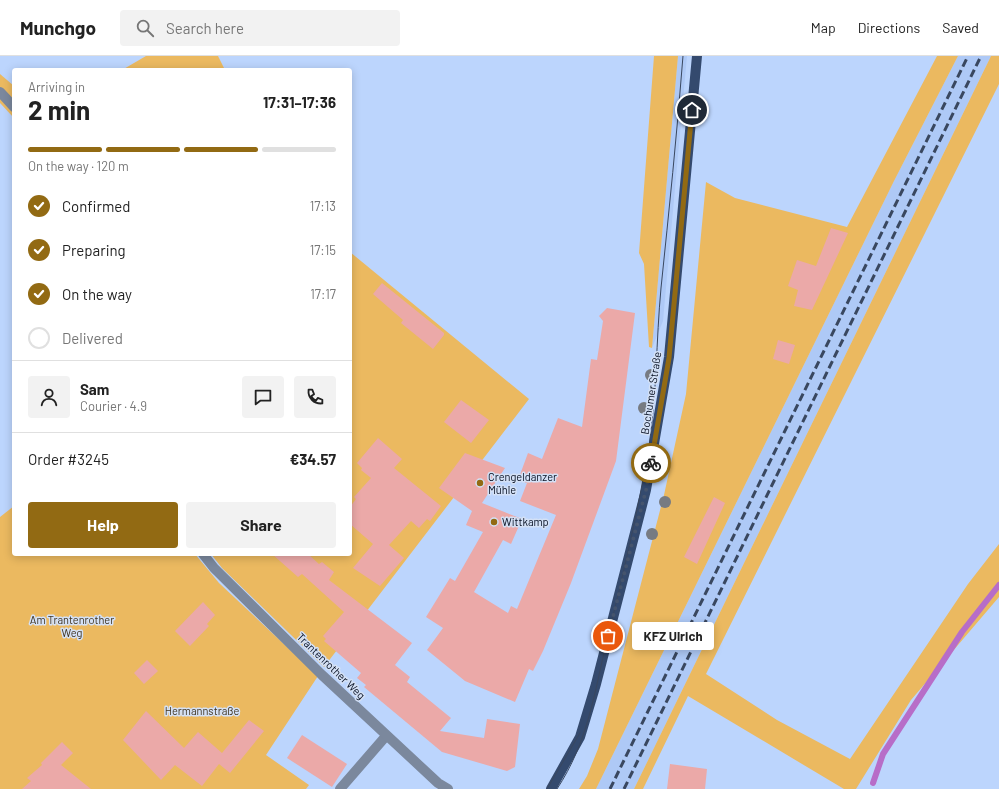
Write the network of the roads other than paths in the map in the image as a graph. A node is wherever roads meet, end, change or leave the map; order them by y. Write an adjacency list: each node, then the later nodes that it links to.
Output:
1 (697, 56): 9 (main road, Bochumer Straße)
2 (0, 92): 3 (street)
3 (12, 105)
4 (205, 556): 5 (street, Trantenrother Weg)
5 (386, 736): 6 (street, Trantenrother Weg); 7 (street)
6 (436, 786): 8 (street, Trantenrother Weg)
7 (340, 789)
8 (448, 789)
9 (551, 789)

